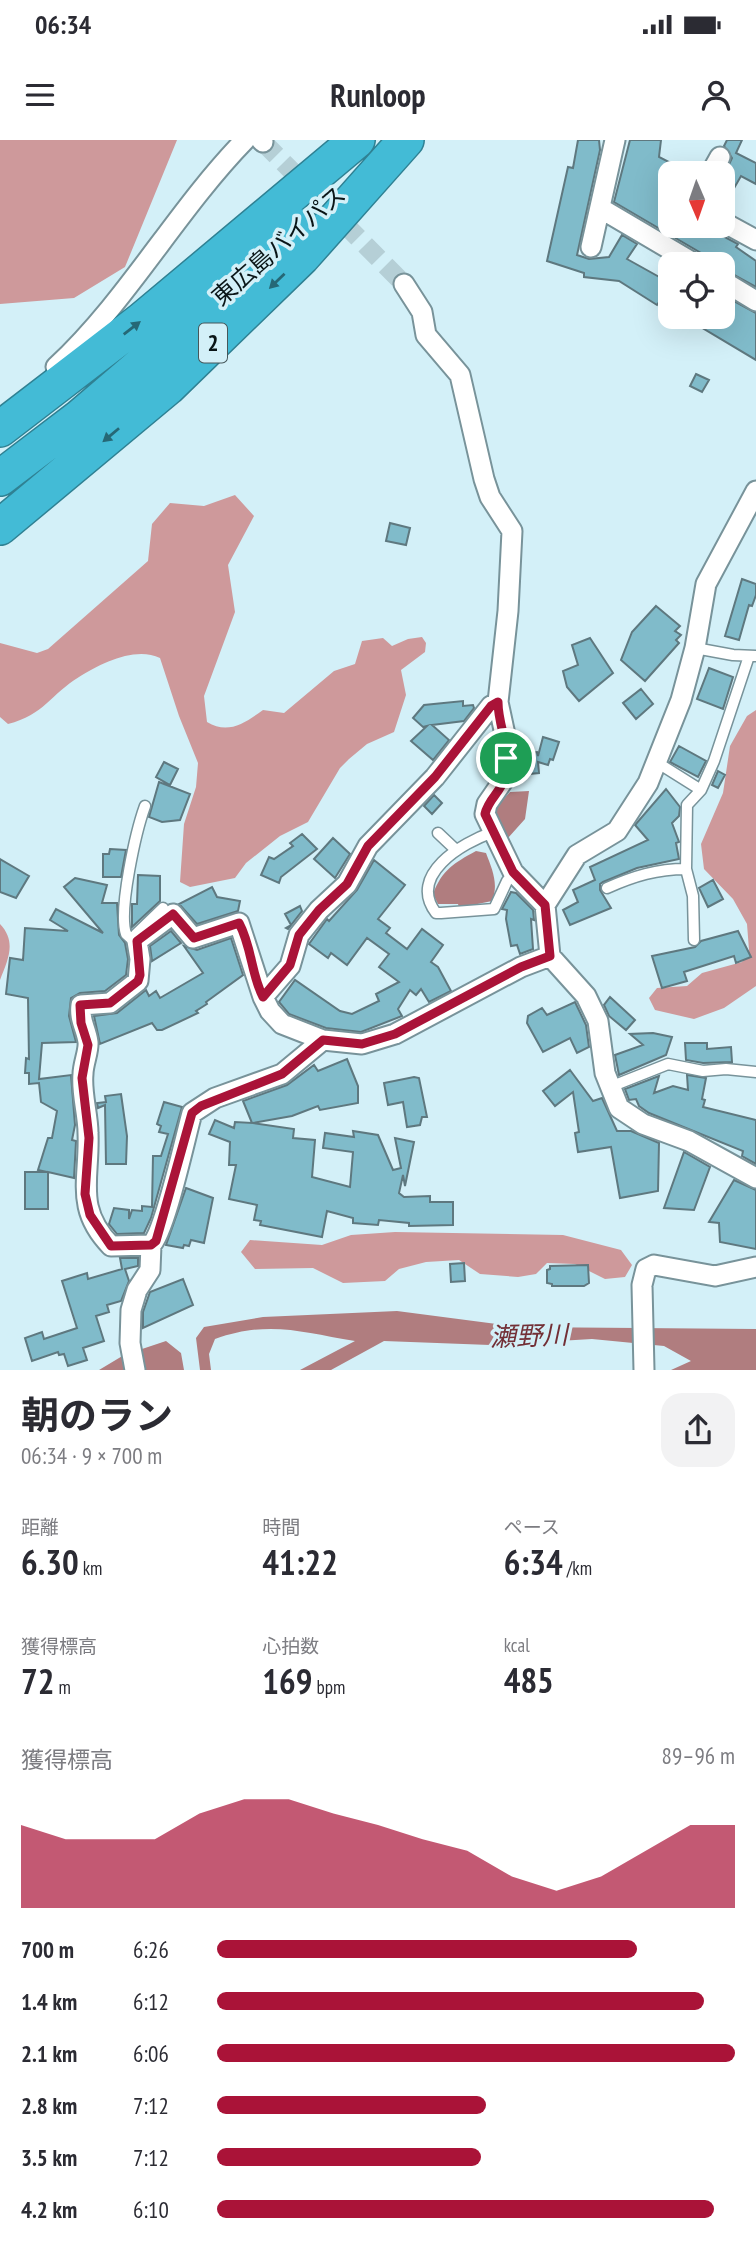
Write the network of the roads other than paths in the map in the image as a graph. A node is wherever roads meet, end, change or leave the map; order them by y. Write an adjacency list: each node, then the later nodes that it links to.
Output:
1 (357, 140): 17 (highway, one-way to 1)
2 (366, 140): 15 (highway, 東広島バイパス / 2)
3 (400, 140): 15 (highway, 東広島バイパス / 2)
4 (406, 140): 20 (highway, 2, one-way to 20)
5 (615, 140): 7 (street)
6 (256, 141): 16 (street)
7 (600, 208): 10 (street); 11 (street)
8 (735, 229): 9 (street)
9 (756, 240)
10 (591, 247)
11 (675, 252)
12 (404, 284): 23 (street)
13 (735, 288): 14 (street)
14 (756, 301)
15 (158, 350): 18 (highway, 東広島バイパス / 2)
16 (0, 411)
17 (0, 429)
18 (0, 478)
19 (756, 492): 21 (street)
20 (0, 527)
21 (695, 648): 22 (lane); 24 (street)
22 (752, 656): 25 (lane)
23 (498, 702): 27 (street); 38 (street)
24 (658, 763): 25 (lane); 33 (street)
25 (701, 790): 30 (lane)
26 (145, 806): 36 (lane)
27 (492, 832): 29 (lane); 31 (street)
28 (438, 833): 29 (lane)
29 (456, 850): 31 (lane)
30 (686, 869): 32 (lane); 35 (lane)
31 (514, 874): 33 (street)
32 (607, 888)
33 (545, 905): 37 (street)
34 (163, 908): 36 (lane)
35 (694, 940)
36 (134, 942): 38 (street); 43 (street)
37 (550, 956): 39 (street); 41 (street)
38 (263, 997): 39 (street)
39 (323, 1040): 43 (street)
40 (756, 1072): 41 (lane)
41 (610, 1087): 42 (street)
42 (756, 1178)
43 (151, 1245): 45 (street)
44 (756, 1267): 46 (street)
45 (135, 1370)
46 (644, 1370)

